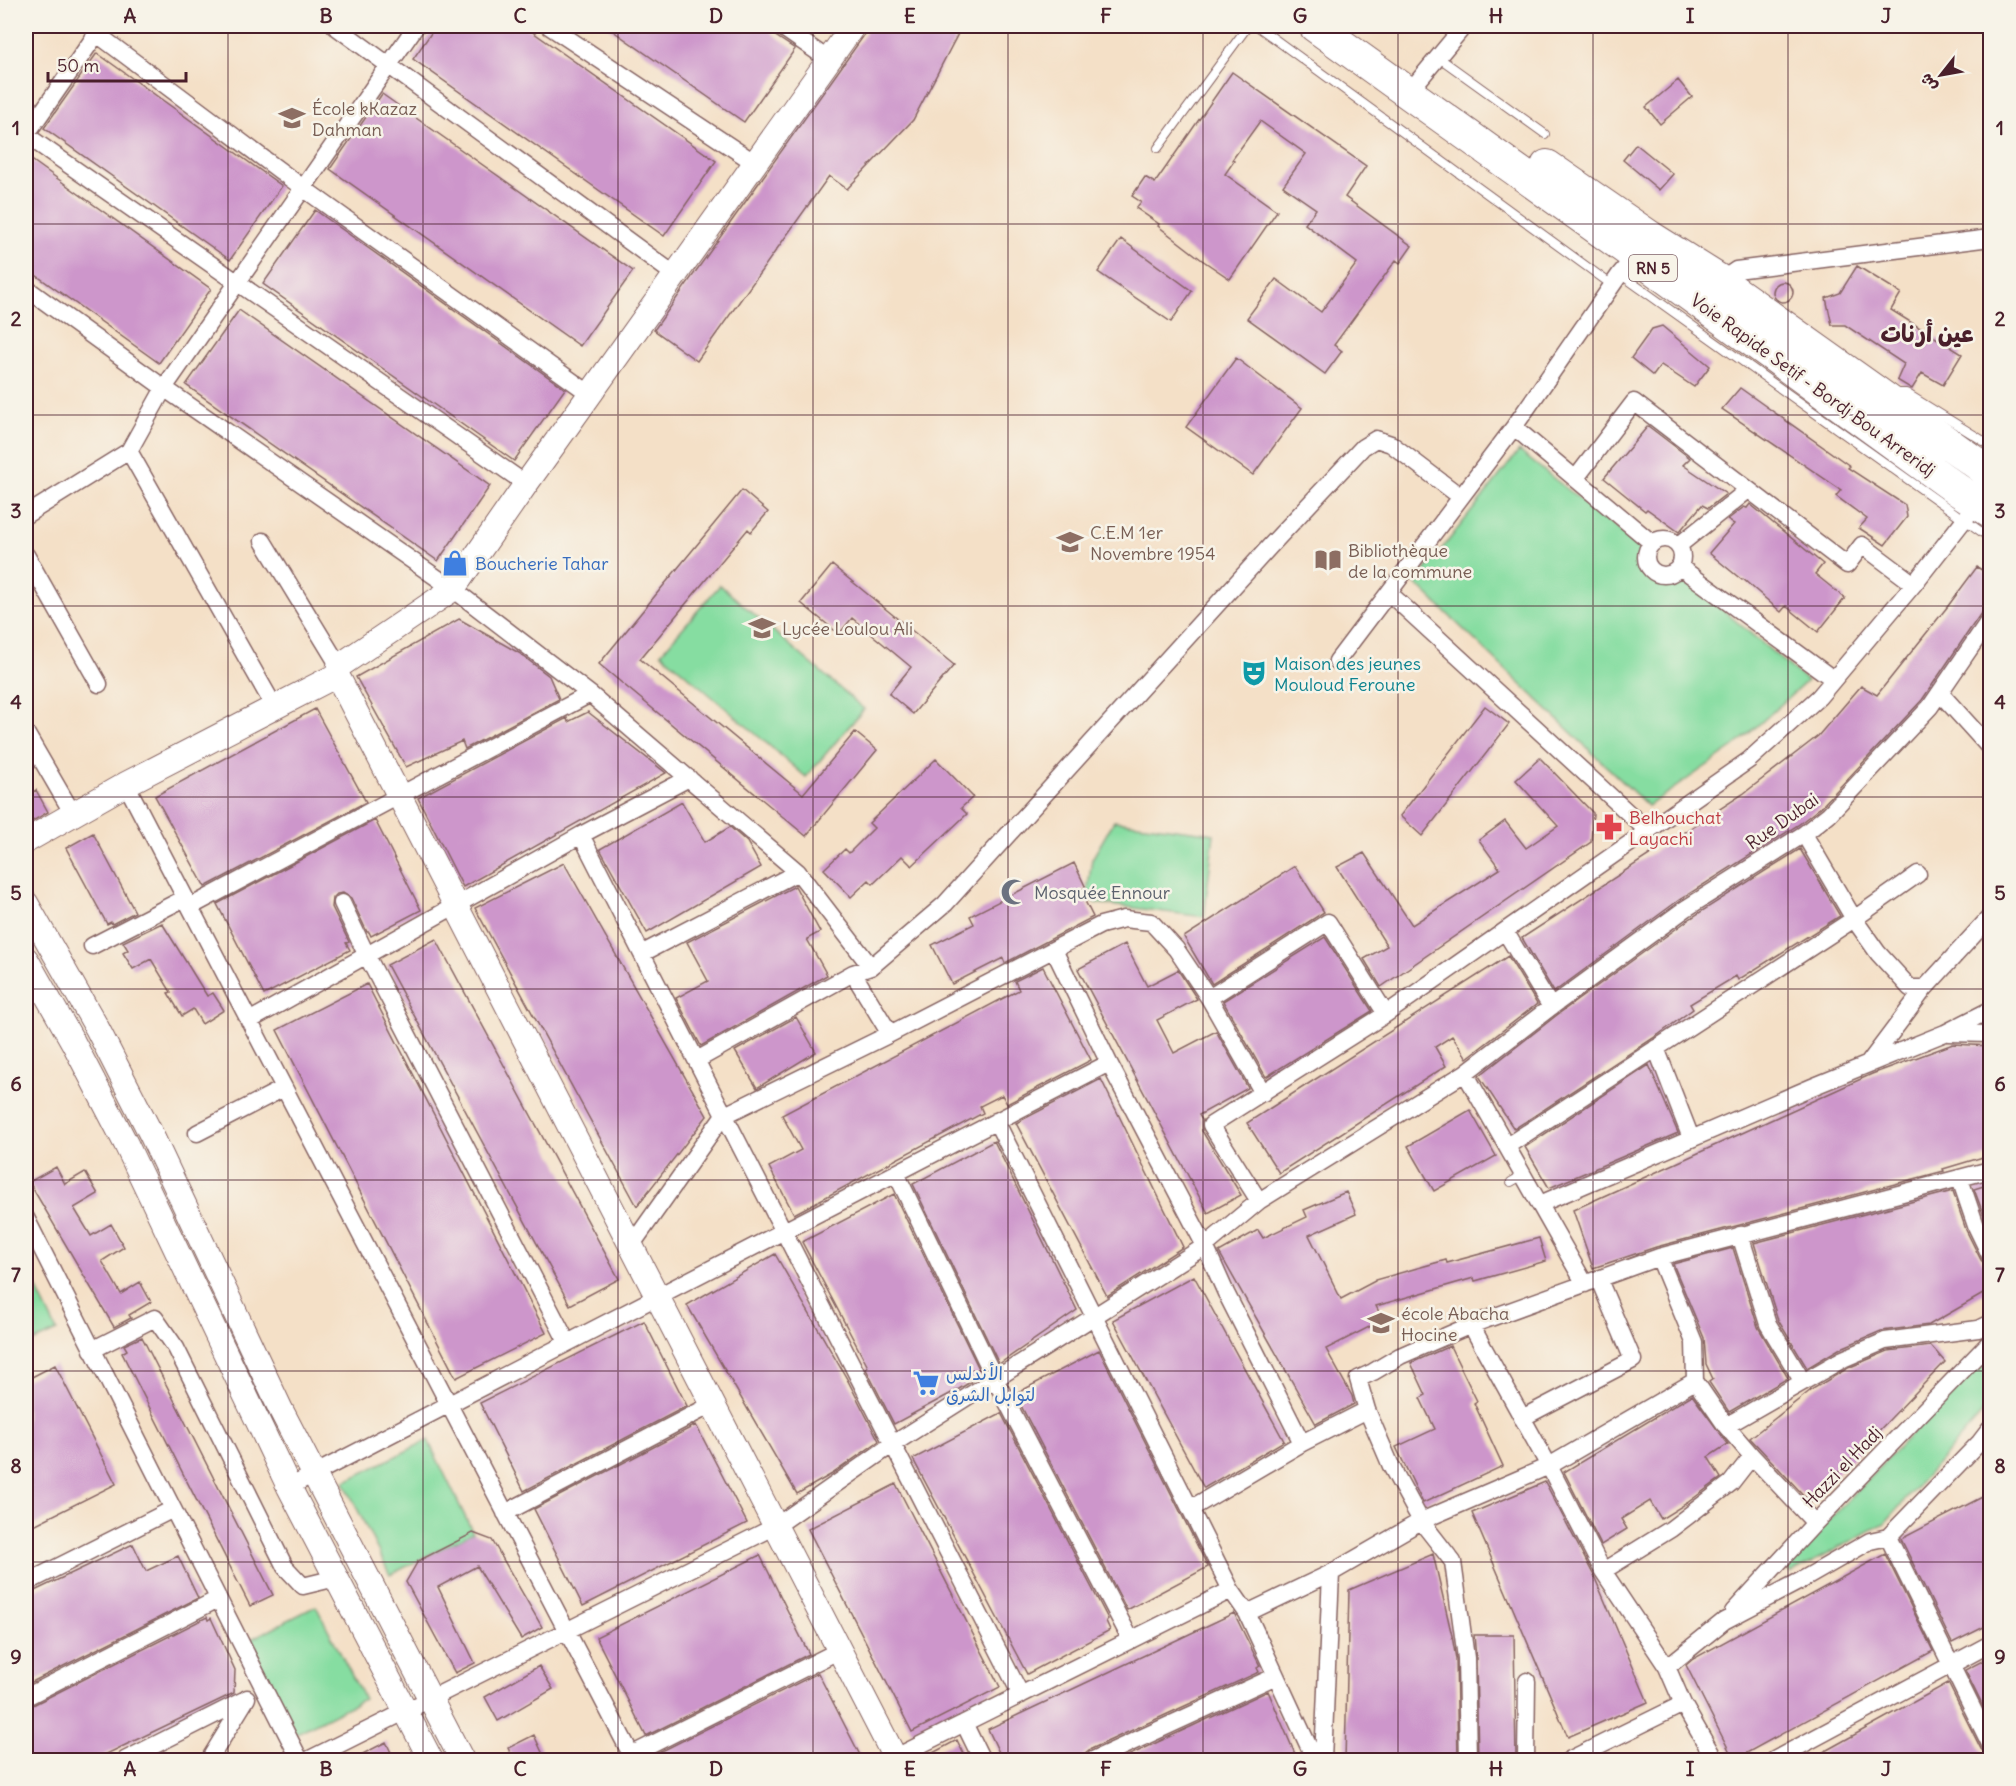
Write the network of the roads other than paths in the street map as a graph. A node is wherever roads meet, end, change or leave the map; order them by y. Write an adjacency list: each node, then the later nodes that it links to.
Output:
1 (335, 26): 13 (street)
2 (416, 26): 13 (street)
3 (549, 26): 18 (street)
4 (780, 26): 12 (street)
5 (853, 26): 12 (street)
6 (1248, 26): 17 (lane)
7 (1257, 26): 21 (lane)
8 (1315, 26): 14 (highway, Voie Rapide Setif - Bordj Bou Arreridj / RN 5)
9 (1348, 26): 14 (highway, Voie Rapide Setif - Bordj Bou Arreridj / RN 5)
10 (1464, 26): 14 (street)
11 (100, 30): 16 (street); 19 (street)
12 (829, 60): 18 (street)
13 (389, 65): 19 (street); 22 (street)
14 (1423, 76): 15 (lane); 21 (highway, Voie Rapide Setif - Bordj Bou Arreridj / RN 5)
15 (1545, 134)
16 (26, 135): 24 (street)
17 (1158, 147)
18 (755, 163): 22 (street)
19 (303, 188): 24 (street); 27 (street)
20 (1990, 238): 23 (street)
21 (1630, 263): 23 (highway, Voie Rapide Setif - Bordj Bou Arreridj / RN 5); 29 (street); 37 (highway, Voie Rapide Setif - Bordj Bou Arreridj / RN 5)
22 (675, 275): 27 (street)
23 (1720, 281): 28 (highway, Voie Rapide Setif - Bordj Bou Arreridj / RN 5)
24 (237, 282): 26 (street); 34 (street)
25 (26, 288): 26 (street)
26 (164, 388): 31 (street); 46 (street)
27 (590, 394): 34 (street)
28 (1880, 394): 30 (lane); 32 (highway, Voie Rapide Setif - Bordj Bou Arreridj / RN 5)
29 (1515, 427): 33 (street); 36 (street)
30 (1990, 446)
31 (129, 452): 38 (street); 55 (street)
32 (1990, 473)
33 (1576, 478): 35 (street); 41 (street)
34 (526, 484): 46 (street)
35 (1749, 490): 42 (street); 45 (street)
36 (1461, 497): 47 (street); 80 (street)
37 (1977, 511): 39 (lane); 45 (street)
38 (26, 515)
39 (1990, 538)
40 (263, 541): 50 (street)
41 (1652, 543): 42 (street); 44 (street)
42 (1678, 546): 44 (street)
43 (26, 555): 52 (street)
44 (1680, 567): 51 (street)
45 (1914, 584): 51 (street)
46 (453, 589): 50 (street); 54 (street)
47 (1389, 592): 49 (street); 62 (street)
48 (1990, 619): 53 (street, Rue Dubai)
49 (1337, 661)
50 (338, 671): 55 (street); 60 (street)
51 (1833, 679): 62 (street)
52 (99, 684)
53 (1940, 693): 57 (street); 63 (street, Rue Dubai)
54 (590, 694): 58 (street); 60 (street)
55 (274, 708): 59 (street)
56 (26, 733): 61 (street)
57 (1990, 748)
58 (689, 778): 64 (street); 66 (street)
59 (126, 784): 61 (street); 68 (street)
60 (399, 796): 68 (street); 71 (street)
61 (73, 814): 65 (street)
62 (1648, 831): 74 (street)
63 (1804, 834): 73 (street); 84 (street, Rue Dubai)
64 (581, 835): 71 (street); 77 (street)
65 (26, 841)
66 (798, 872): 77 (street); 80 (street)
67 (1918, 874): 73 (street)
68 (188, 902): 75 (street); 87 (street)
69 (26, 903): 136 (street)
70 (342, 903): 78 (street)
71 (456, 907): 78 (street); 111 (street)
72 (1990, 917): 82 (street)
73 (1854, 919): 82 (street); 91 (street)
74 (1505, 931): 84 (street); 86 (street)
75 (92, 946)
76 (1054, 950): 83 (street); 89 (street); 93 (street)
77 (643, 953): 92 (street)
78 (367, 956): 87 (street); 120 (street)
79 (26, 959): 137 (street)
80 (872, 967): 81 (street)
81 (853, 973): 89 (street); 92 (street)
82 (1925, 988): 94 (street)
83 (1209, 998): 86 (street); 97 (street)
84 (1551, 1007): 95 (street, Rue Dubai)
85 (1990, 1010): 88 (street)
86 (1386, 1014): 97 (street)
87 (249, 1021): 96 (street)
88 (1946, 1033): 90 (street); 94 (street)
89 (890, 1034): 98 (street)
90 (1990, 1034)
91 (1656, 1048): 101 (street); 102 (street)
92 (697, 1060): 98 (street)
93 (1109, 1063): 99 (street); 112 (street)
94 (1868, 1064): 101 (street)
95 (1465, 1073): 102 (street); 106 (street, Rue Dubai)
96 (284, 1088): 100 (street); 126 (street)
97 (1263, 1093): 106 (street)
98 (723, 1116): 109 (street); 111 (street)
99 (996, 1121): 104 (street); 117 (street)
100 (196, 1133)
101 (1692, 1138): 107 (street)
102 (1507, 1146): 107 (street)
103 (1990, 1170): 105 (street)
104 (896, 1173): 109 (street); 123 (street)
105 (1960, 1179): 110 (street); 113 (street)
106 (1259, 1200): 112 (street, Rue Dubai)
107 (1540, 1204): 115 (street)
108 (26, 1218): 122 (street)
109 (784, 1231): 116 (street); 133 (street)
110 (1740, 1235): 114 (street); 125 (street)
111 (631, 1246): 116 (street)
112 (1205, 1246): 117 (street, Rue Dubai); 132 (street)
113 (1990, 1255)
114 (1659, 1257): 115 (street); 124 (street)
115 (1592, 1282): 119 (street); 129 (street)
116 (657, 1297): 120 (street); 127 (street)
117 (1094, 1316): 123 (street, Rue Dubai); 139 (street)
118 (1990, 1323): 125 (street)
119 (1471, 1325): 128 (street); 129 (street)
120 (567, 1342): 126 (street)
121 (1990, 1342): 142 (street, Hazzi el Hadj)
122 (92, 1350): 138 (street); 147 (street)
123 (995, 1379): 133 (street, Rue Dubai); 154 (street)
124 (1695, 1381): 130 (street); 135 (street)
125 (1803, 1382): 130 (street)
126 (449, 1404): 136 (street); 140 (street)
127 (713, 1404): 140 (street); 143 (street)
128 (1367, 1410): 132 (street); 141 (street)
129 (1522, 1418): 135 (street)
130 (1726, 1426): 134 (street)
131 (1987, 1439): 144 (street)
132 (1302, 1443): 139 (street)
133 (893, 1444): 143 (street, Rue Dubai); 162 (street)
134 (1752, 1456): 142 (street); 145 (street)
135 (1549, 1466): 141 (street); 145 (street)
136 (314, 1474): 137 (street); 165 (street)
137 (289, 1487): 147 (street)
138 (173, 1509): 148 (street); 150 (street)
139 (1190, 1509): 149 (street)
140 (505, 1513): 153 (street)
141 (1421, 1521): 146 (street); 182 (street)
142 (1815, 1523): 152 (street, Hazzi el Hadj)
143 (776, 1526): 153 (street, Rue Dubai); 156 (street)
144 (1888, 1537): 152 (street); 157 (street)
145 (1603, 1570): 158 (street)
146 (1331, 1573): 151 (street); 181 (street)
147 (336, 1578): 167 (street)
148 (26, 1583)
149 (1231, 1590): 151 (street); 154 (street)
150 (218, 1599): 159 (street); 163 (street)
151 (1247, 1613): 160 (street)
152 (1724, 1621): 158 (street)
153 (566, 1631): 165 (street, Rue Dubai); 170 (street)
154 (1131, 1640): 162 (street)
155 (1990, 1644): 157 (street)
156 (840, 1650): 170 (street); 171 (street)
157 (1951, 1665): 169 (street); 186 (street)
158 (1667, 1667): 166 (street)
159 (255, 1671): 164 (street); 174 (street)
160 (1276, 1676): 179 (street); 180 (street)
161 (1527, 1681): 183 (street)
162 (1021, 1695): 168 (street)
163 (26, 1697)
164 (246, 1699): 172 (street); 173 (street)
165 (430, 1699): 167 (street, Rue Dubai); 177 (street)
166 (1683, 1704): 184 (street); 185 (street)
167 (405, 1712): 175 (street, Rue Dubai); 176 (street)
168 (964, 1724): 171 (street); 178 (street)
169 (1990, 1744)
170 (632, 1758)
171 (894, 1760)
172 (125, 1761)
173 (209, 1761)
174 (300, 1761)
175 (308, 1761)
176 (431, 1761)
177 (462, 1761)
178 (982, 1761)
179 (1093, 1761)
180 (1315, 1761)
181 (1323, 1761)
182 (1468, 1761)
183 (1526, 1761)
184 (1569, 1761)
185 (1715, 1761)
186 (1774, 1761)

